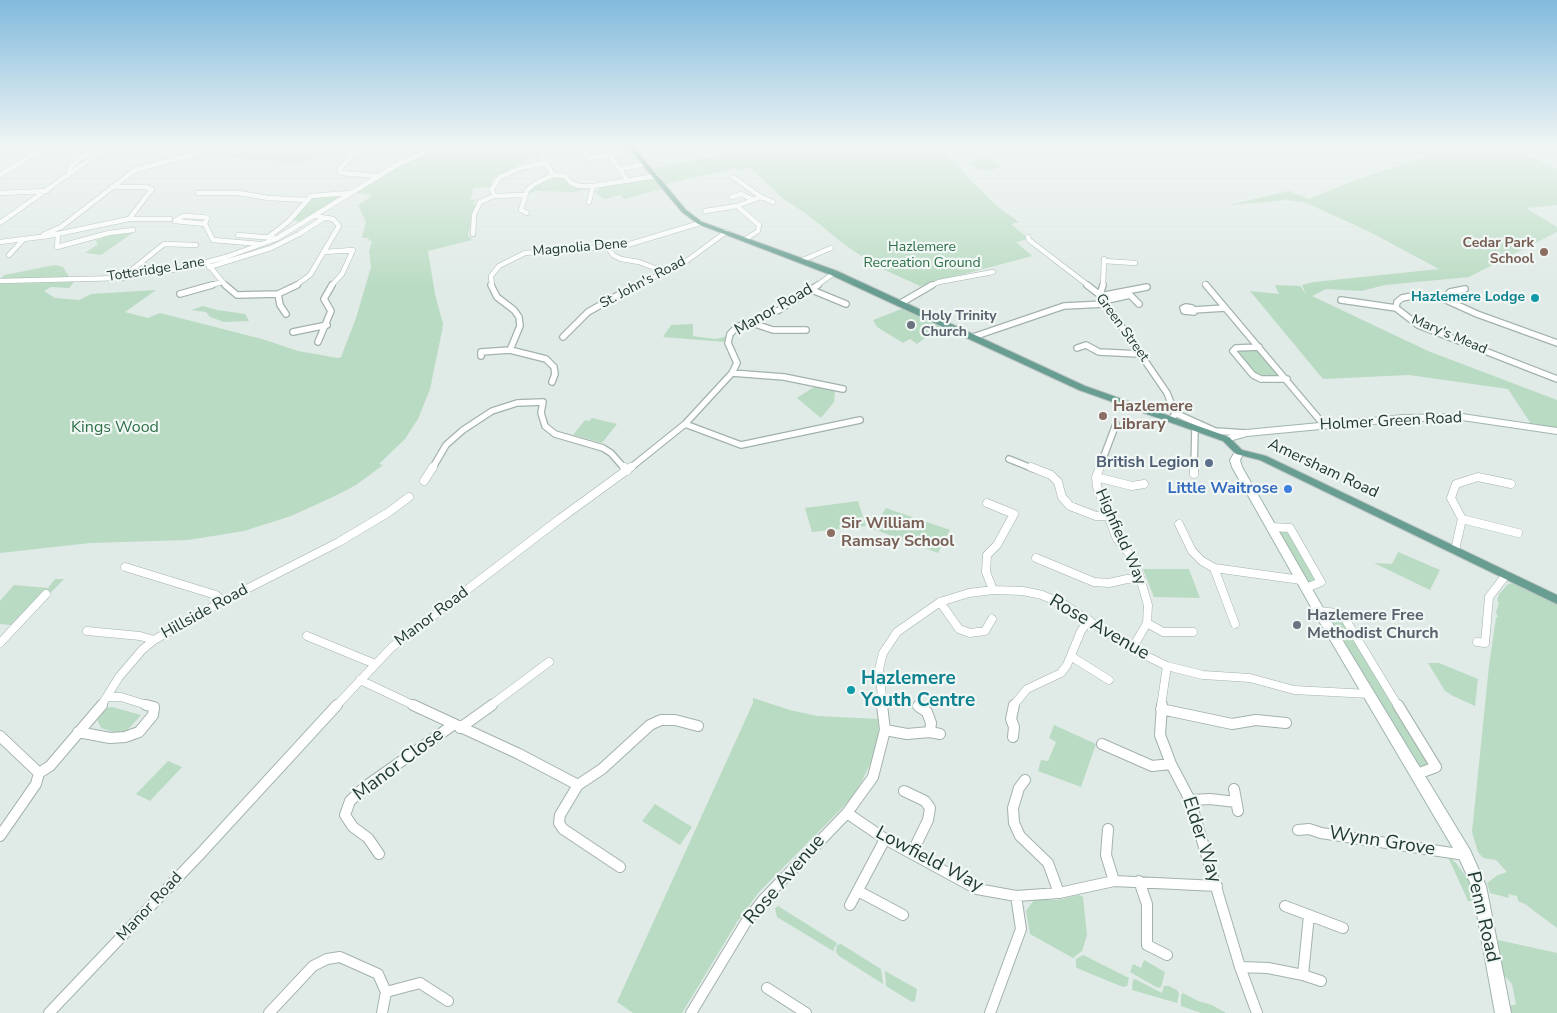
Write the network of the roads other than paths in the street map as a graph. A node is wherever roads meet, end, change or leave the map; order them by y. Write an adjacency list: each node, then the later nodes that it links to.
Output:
1 (17, 192): 10 (street)
2 (45, 192): 29 (street)
3 (105, 192): 37 (street)
4 (149, 192): 25 (street)
5 (493, 192): 15 (street)
6 (527, 192): 13 (street)
7 (591, 192): 19 (street)
8 (669, 192): 30 (main road)
9 (754, 192): 16 (street)
10 (0, 193)
11 (198, 193): 17 (street)
12 (352, 193): 17 (street); 24 (street, Totteridge Lane)
13 (525, 195): 15 (street); 23 (street)
14 (734, 195): 18 (street)
15 (494, 196): 36 (street)
16 (761, 197): 18 (street); 20 (street)
17 (306, 200): 28 (street)
18 (754, 200): 21 (street)
19 (589, 202)
20 (773, 202)
21 (737, 206): 22 (street); 41 (street)
22 (705, 211)
23 (527, 213)
24 (315, 216): 26 (street); 32 (street, Totteridge Lane)
25 (129, 218): 27 (street); 35 (street)
26 (324, 218): 49 (street); 53 (street, Totteridge Lane)
27 (170, 219)
28 (290, 221): 32 (street); 39 (street)
29 (0, 223)
30 (700, 223): 34 (main road); 47 (street, Magnolia Dene)
31 (205, 224): 31 (street); 45 (street)
32 (304, 224): 40 (street, Totteridge Lane)
33 (133, 230): 35 (street)
34 (726, 232): 41 (main road); 54 (street, St. John's Road)
35 (58, 234): 37 (street)
36 (473, 234)
37 (43, 235): 43 (street)
38 (238, 235): 39 (street)
39 (270, 236): 40 (street)
40 (276, 239): 45 (street, Totteridge Lane)
41 (746, 239): 51 (main road)
42 (1037, 239): 66 (street, Green Street)
43 (23, 240): 44 (street); 50 (street)
44 (0, 242)
45 (262, 244): 53 (street, Totteridge Lane)
46 (196, 245): 57 (street)
47 (608, 248): 54 (street); 86 (street, Magnolia Dene)
48 (831, 248): 51 (street)
49 (325, 252): 65 (street); 77 (street)
50 (8, 255)
51 (803, 260): 55 (main road)
52 (1135, 263): 66 (street)
53 (208, 265): 57 (street, Totteridge Lane); 59 (street)
54 (665, 272): 80 (street, St. John's Road)
55 (834, 272): 63 (street, Manor Road); 69 (main road)
56 (993, 272): 69 (street)
57 (122, 278): 58 (street, Totteridge Lane)
58 (0, 281)
59 (222, 282): 64 (street); 65 (street)
60 (1204, 284): 72 (street)
61 (1146, 287): 66 (street)
62 (1465, 289): 67 (street)
63 (812, 290): 70 (street); 76 (street, Manor Road)
64 (180, 294)
65 (278, 294): 75 (street)
66 (1102, 299): 71 (street); 81 (street); 87 (street, Green Street)
67 (1444, 299): 73 (street, Mary's Mead); 83 (street, Mary's Mead)
68 (1341, 300): 73 (street)
69 (901, 303): 81 (main road)
70 (846, 304)
71 (1139, 304)
72 (1225, 308): 74 (street); 84 (street)
73 (1396, 308): 91 (street, Mary's Mead)
74 (1193, 310)
75 (286, 314)
76 (749, 322): 78 (street); 89 (street, Manor Road)
77 (327, 325): 79 (street); 82 (street)
78 (806, 330)
79 (293, 332)
80 (563, 337)
81 (973, 337): 94 (main road)
82 (318, 342)
83 (1557, 343)
84 (1259, 347): 90 (street); 90 (street)
85 (1077, 348): 87 (street)
86 (510, 350): 88 (street); 92 (street)
87 (1140, 354): 94 (street, Green Street)
88 (481, 356)
89 (732, 373): 93 (street); 96 (street, Manor Road)
90 (1287, 379): 98 (street)
91 (1557, 379)
92 (552, 382)
93 (843, 389)
94 (1174, 416): 99 (main road); 101 (street)
95 (860, 420): 96 (street)
96 (685, 424): 105 (street, Manor Road)
97 (1116, 424): 107 (street, Highfield Way)
98 (1324, 425): 100 (main road, Holmer Green Road); 101 (main road, Holmer Green Road)
99 (1195, 428): 102 (main road); 106 (street)
100 (1557, 431)
101 (1246, 433): 102 (main road, Holmer Green Road)
102 (1226, 439): 103 (main road)
103 (1239, 452): 116 (main road, Penn Road); 118 (main road, Amersham Road)
104 (1008, 459): 113 (street)
105 (627, 471): 108 (street); 144 (street, Manor Road)
106 (1194, 474)
107 (1096, 477): 109 (street); 113 (street, Highfield Way)
108 (424, 481)
109 (1144, 484)
110 (1511, 484): 114 (street)
111 (409, 497): 128 (street, Hillside Road)
112 (987, 503): 125 (street)
113 (1108, 516): 123 (street, Highfield Way)
114 (1462, 519): 117 (street); 118 (street)
115 (1179, 524): 121 (street)
116 (1271, 526): 124 (main road, Penn Road); 124 (street)
117 (1518, 533)
118 (1455, 550): 122 (main road, Amersham Road)
119 (1036, 558): 123 (street)
120 (125, 567): 128 (street)
121 (1214, 568): 124 (street); 134 (street)
122 (1506, 575): 127 (main road, Amersham Road); 139 (street)
123 (1141, 580): 133 (street, Highfield Way)
124 (1304, 584): 130 (main road, Penn Road)
125 (993, 590): 129 (street, Rose Avenue); 132 (street, Rose Avenue)
126 (46, 594): 140 (street)
127 (1557, 600)
128 (223, 601): 138 (street, Hillside Road)
129 (940, 602): 131 (street); 155 (street, Rose Avenue)
130 (1319, 611): 148 (main road, Penn Road); 164 (street)
131 (992, 619)
132 (1090, 620): 141 (street, Rose Avenue); 142 (street)
133 (1146, 623): 136 (street); 141 (street, Highfield Way)
134 (1235, 624)
135 (87, 631): 138 (street)
136 (1193, 632)
137 (306, 636): 144 (street)
138 (154, 640): 149 (street, Hillside Road)
139 (1477, 642)
140 (0, 643)
141 (1132, 649): 145 (street, Rose Avenue)
142 (1072, 658): 147 (street); 160 (street)
143 (549, 662): 153 (street, Manor Close)
144 (376, 664): 146 (street, Manor Road)
145 (1167, 666): 148 (street, Rose Avenue); 151 (street, Elder Way)
146 (360, 680): 153 (street, Manor Close); 197 (street, Manor Road)
147 (1109, 680)
148 (1370, 694): 164 (main road, Penn Road)
149 (108, 697): 156 (street, Hillside Road); 156 (street)
150 (918, 706): 157 (street)
151 (1161, 709): 152 (street); 162 (street, Elder Way)
152 (1286, 724)
153 (456, 726): 166 (street, Manor Close); 176 (street, Manor Close)
154 (698, 726): 166 (street)
155 (885, 730): 157 (street); 170 (street, Rose Avenue)
156 (78, 732): 163 (street, Hillside Road)
157 (930, 732): 158 (street)
158 (940, 734)
159 (0, 736): 163 (street)
160 (1013, 737)
161 (1102, 744): 162 (street)
162 (1172, 764): 169 (street, Elder Way)
163 (39, 773): 173 (street)
164 (1416, 774): 177 (main road, Penn Road)
165 (1025, 780): 183 (street)
166 (578, 785): 178 (street)
167 (1234, 788): 169 (street)
168 (904, 791): 175 (street)
169 (1190, 800): 181 (street, Elder Way)
170 (847, 813): 174 (street, Lowfield Way); 200 (street, Rose Avenue)
171 (1108, 829): 179 (street)
172 (1298, 830): 177 (street, Wynn Grove)
173 (0, 836)
174 (885, 839): 175 (street, Lowfield Way); 182 (street)
175 (912, 853): 184 (street, Lowfield Way)
176 (379, 854)
177 (1465, 855): 204 (main road, Penn Road)
178 (620, 867)
179 (1114, 881): 180 (street, Lowfield Way); 183 (street, Lowfield Way)
180 (1139, 881): 181 (street, Lowfield Way); 190 (street)
181 (1217, 886): 191 (street, Elder Way)
182 (858, 891): 185 (street); 187 (street)
183 (1059, 893): 184 (street, Lowfield Way)
184 (1016, 896): 202 (street)
185 (850, 905)
186 (1285, 906): 188 (street)
187 (904, 915)
188 (1309, 915): 189 (street); 192 (street)
189 (1343, 928)
190 (1167, 955)
191 (1240, 967): 192 (street); 203 (street, Elder Way)
192 (1303, 975): 193 (street)
193 (1321, 982)
194 (767, 988): 201 (street)
195 (386, 992): 196 (street); 198 (street); 199 (street)
196 (448, 1001)
197 (49, 1013)
198 (269, 1013)
199 (382, 1013)
200 (692, 1013)
201 (806, 1013)
202 (990, 1013)
203 (1257, 1013)
204 (1503, 1013)

